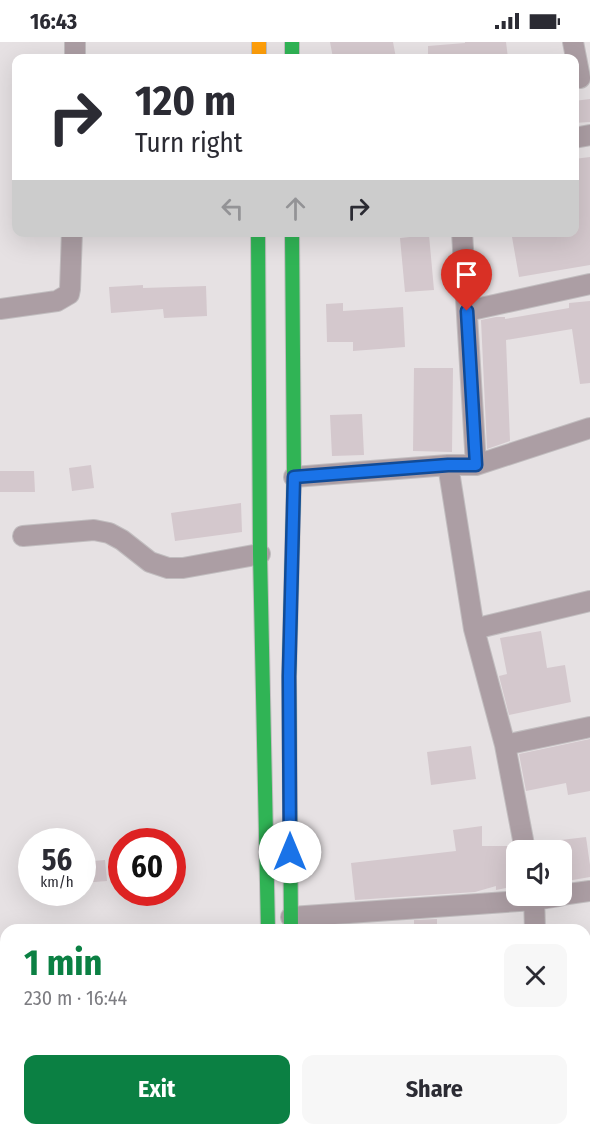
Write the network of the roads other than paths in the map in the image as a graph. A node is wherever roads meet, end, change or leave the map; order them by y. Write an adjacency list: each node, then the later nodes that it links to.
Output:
1 (579, 73): 2 (street)
2 (580, 78)
3 (72, 237): 8 (street)
4 (258, 237): 15 (main road)
5 (292, 237): 13 (main road)
6 (462, 237): 9 (street)
7 (590, 284): 9 (street)
8 (0, 309)
9 (467, 311): 12 (street)
10 (590, 428): 12 (street)
11 (448, 465): 12 (street); 13 (street); 17 (street)
12 (476, 465)
13 (294, 477): 26 (main road)
14 (23, 536): 15 (street)
15 (260, 554): 25 (main road)
16 (590, 601): 17 (street)
17 (474, 629): 19 (street)
18 (590, 727): 19 (street)
19 (505, 745): 20 (street)
20 (523, 840)
21 (590, 891): 22 (street)
22 (572, 893)
23 (506, 901): 26 (street)
24 (534, 906): 27 (street)
25 (268, 924)
26 (291, 924)
27 (534, 924)

